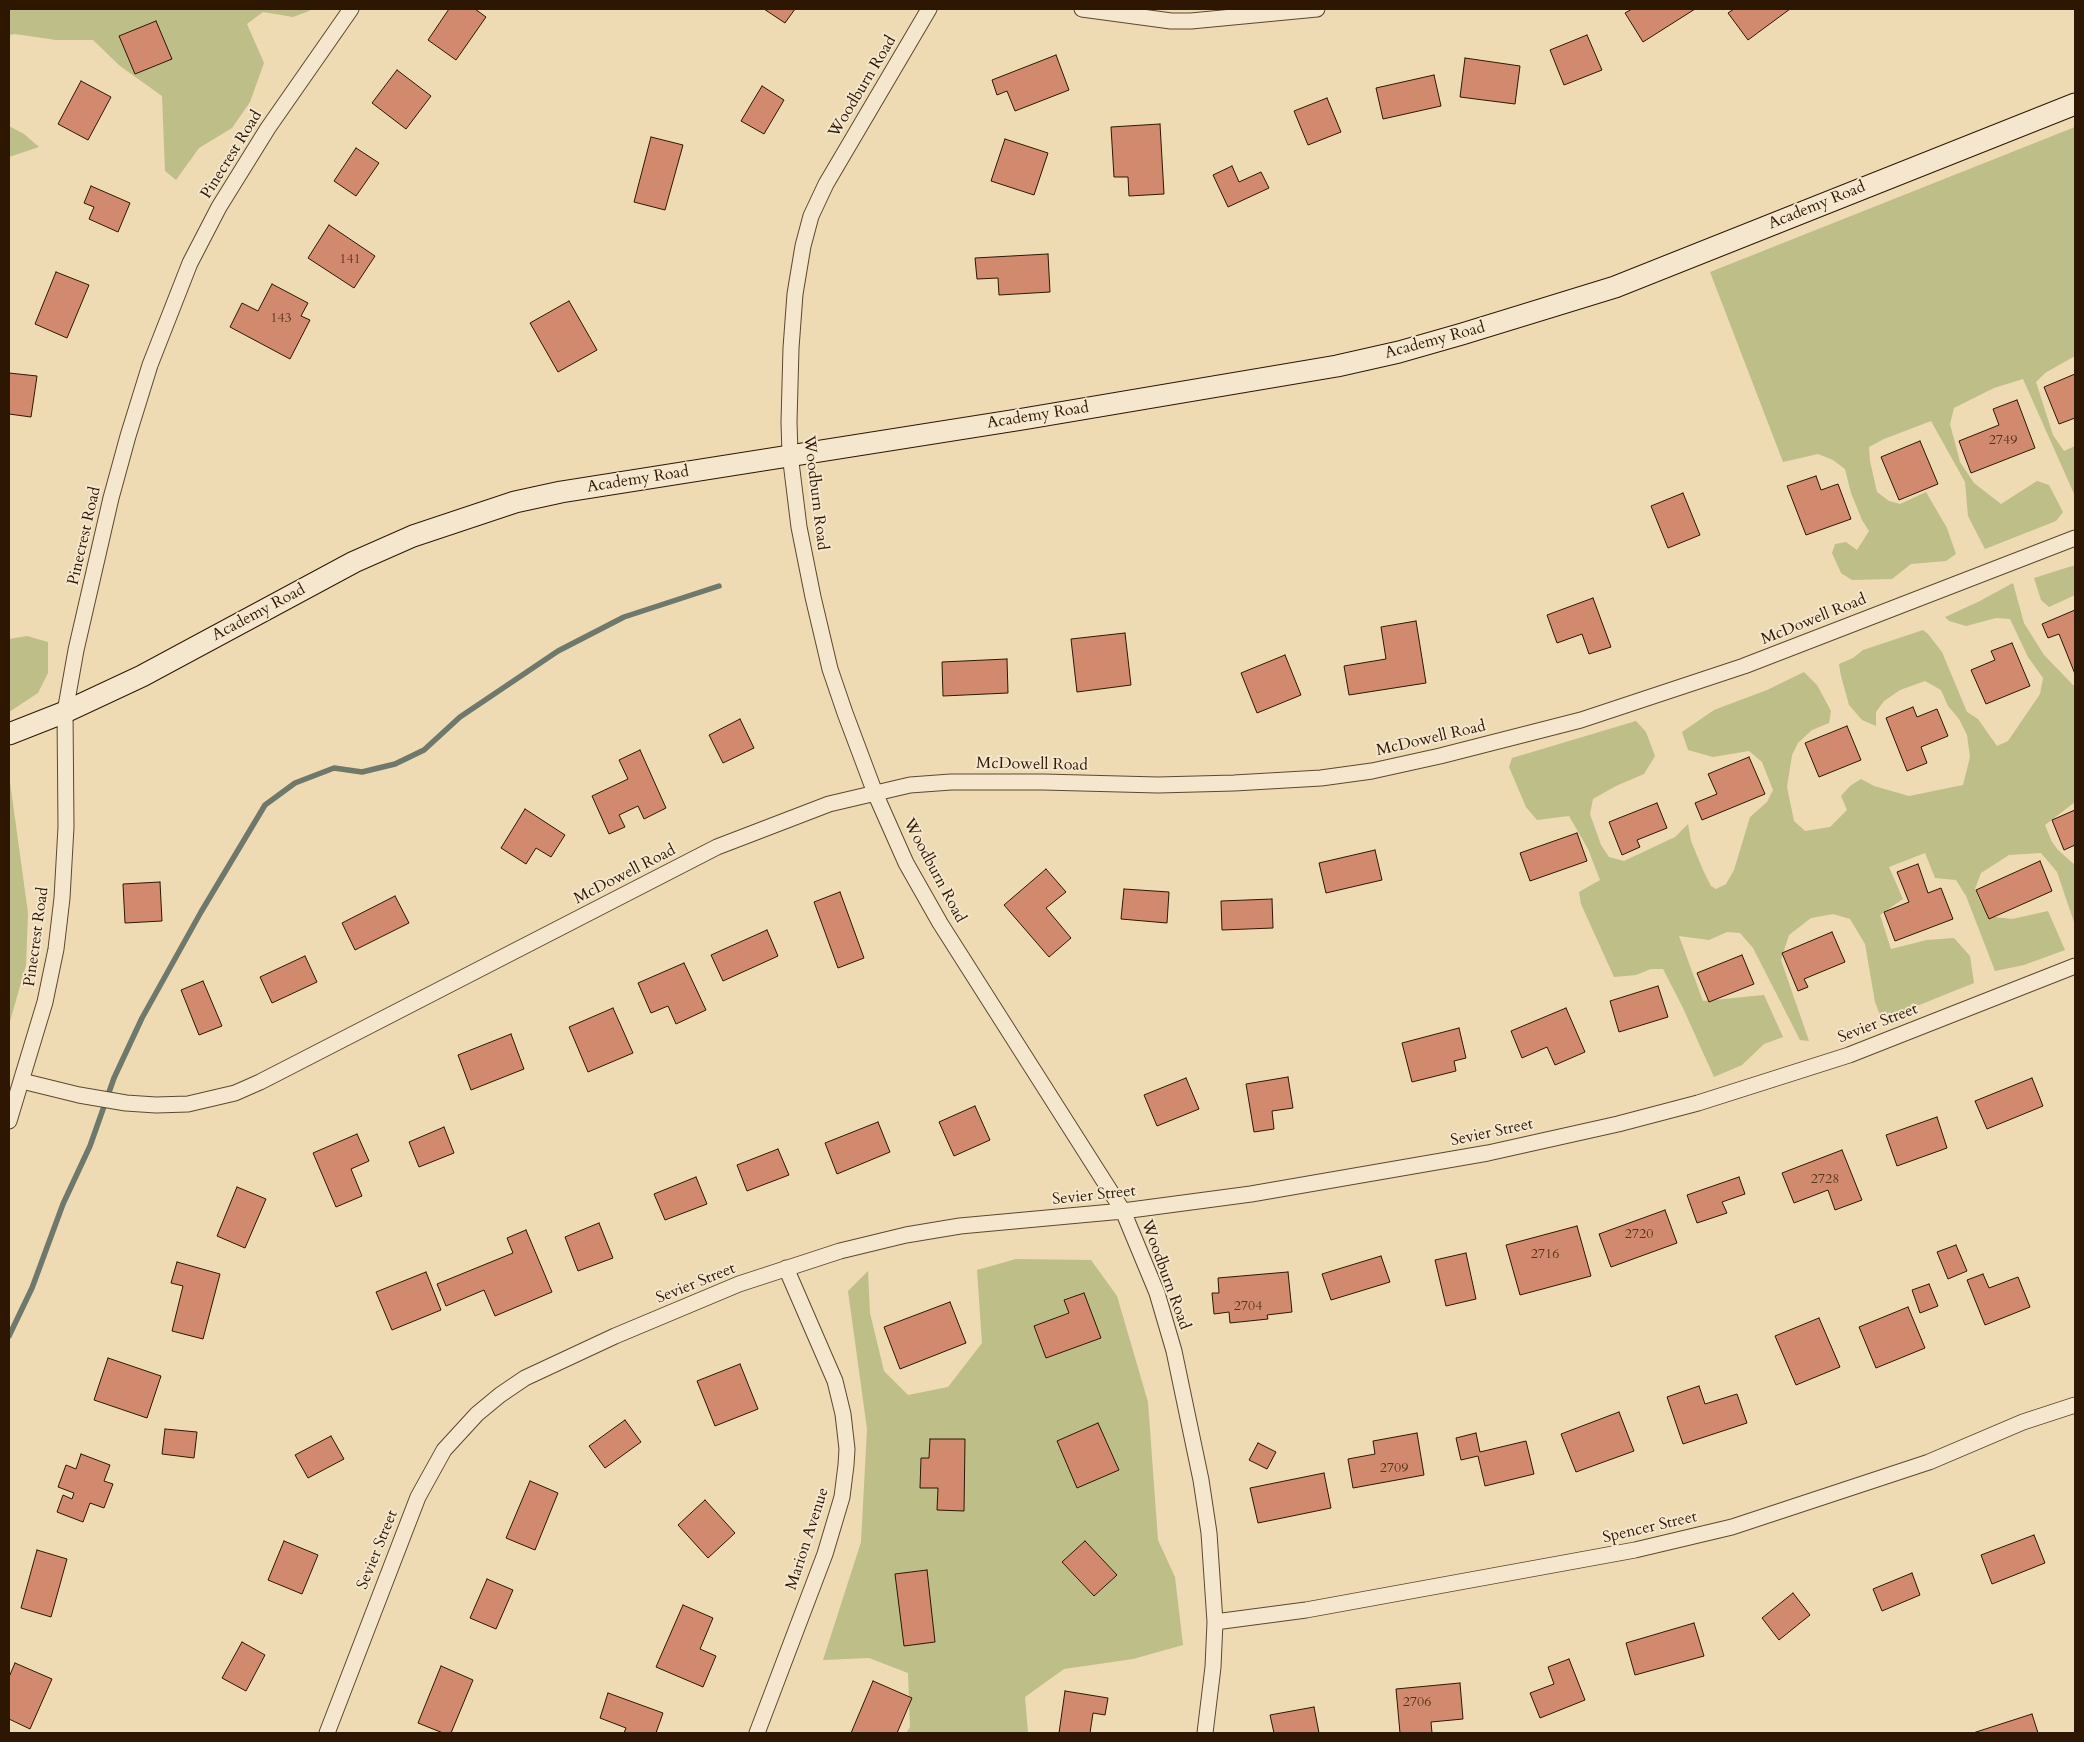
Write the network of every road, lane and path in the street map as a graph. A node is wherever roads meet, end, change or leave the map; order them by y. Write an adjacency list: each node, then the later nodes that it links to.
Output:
1 (351, 9): 8 (street, Pinecrest Road)
2 (929, 9): 6 (street, Woodburn Road)
3 (1082, 9): 4 (street)
4 (1317, 9)
5 (2075, 104): 6 (main road, Academy Road)
6 (790, 454): 8 (main road, Academy Road); 10 (street, Woodburn Road)
7 (2075, 538): 10 (street, McDowell Road)
8 (65, 712): 9 (main road, Academy Road); 12 (street, Pinecrest Road)
9 (9, 734)
10 (875, 793): 12 (street, McDowell Road); 14 (street, Woodburn Road)
11 (2075, 966): 14 (street, Sevier Street)
12 (22, 1081): 13 (street, Pinecrest Road)
13 (9, 1121)
14 (1122, 1211): 15 (street, Sevier Street); 17 (street, Woodburn Road)
15 (786, 1268): 18 (street, Sevier Street); 19 (street, Marion Avenue)
16 (2075, 1405): 17 (street, Spencer Street)
17 (1215, 1622): 20 (street, Woodburn Road)
18 (327, 1733)
19 (757, 1733)
20 (1205, 1733)

